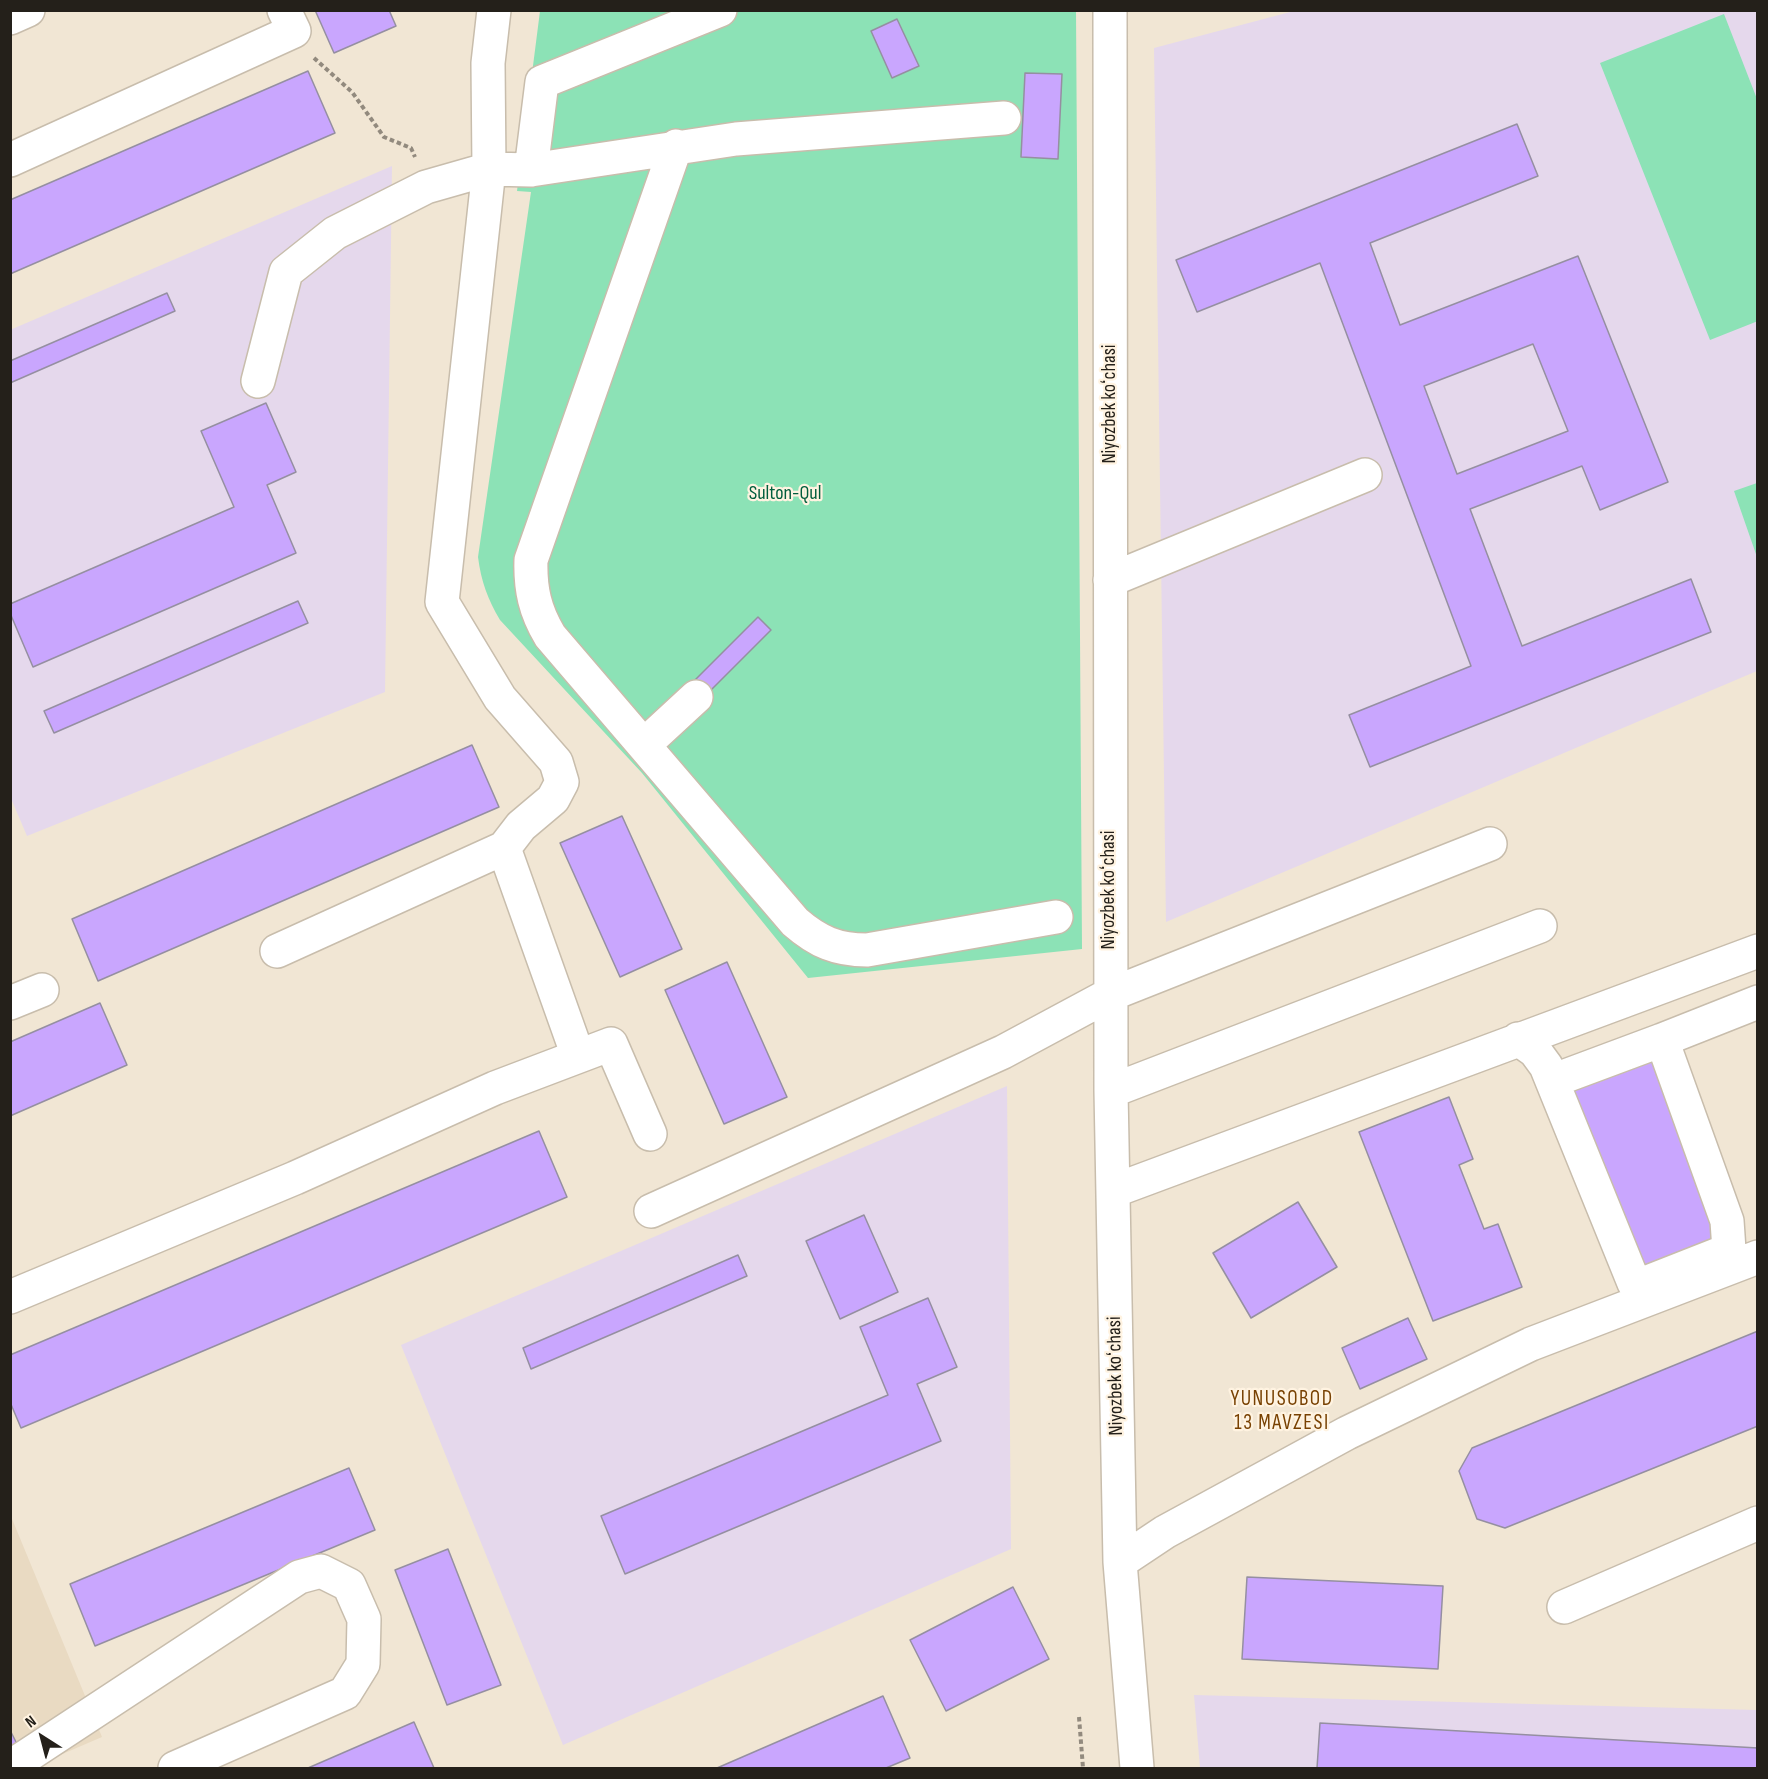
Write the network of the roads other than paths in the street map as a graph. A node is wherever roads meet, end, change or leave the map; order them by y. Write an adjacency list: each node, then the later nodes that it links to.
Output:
1 (28, 10): 5 (street)
2 (494, 10): 10 (street)
3 (720, 10): 11 (street)
4 (1110, 10): 14 (street, Niyozbek koʻchasi)
5 (10, 18)
6 (289, 21): 9 (street)
7 (1004, 117): 8 (street)
8 (676, 146): 11 (street); 16 (street)
9 (10, 160)
10 (489, 169): 11 (street); 12 (street); 18 (street)
11 (531, 170)
12 (258, 381)
13 (1365, 475): 14 (street)
14 (1110, 580): 24 (street, Niyozbek koʻchasi)
15 (696, 697): 16 (street)
16 (644, 745): 19 (street)
17 (1490, 844): 24 (street)
18 (504, 848): 21 (street); 29 (street)
19 (1056, 917)
20 (1540, 926): 31 (street)
21 (277, 951)
22 (1758, 951): 27 (street)
23 (42, 990): 26 (street)
24 (1109, 995): 31 (street, Niyozbek koʻchasi); 34 (street)
25 (1758, 1002): 28 (street)
26 (10, 1003)
27 (1518, 1039): 30 (street); 33 (street)
28 (1662, 1040): 30 (street); 30 (street)
29 (578, 1056): 32 (street); 36 (street)
30 (1552, 1081)
31 (1111, 1090): 33 (street, Niyozbek koʻchasi)
32 (650, 1134)
33 (1113, 1191): 38 (street, Niyozbek koʻchasi)
34 (651, 1211)
35 (1758, 1257): 38 (street)
36 (10, 1297)
37 (1758, 1523): 39 (street)
38 (1120, 1562): 42 (street, Niyozbek koʻchasi)
39 (1564, 1607)
40 (10, 1767): 41 (street)
41 (176, 1768)
42 (1137, 1768)

